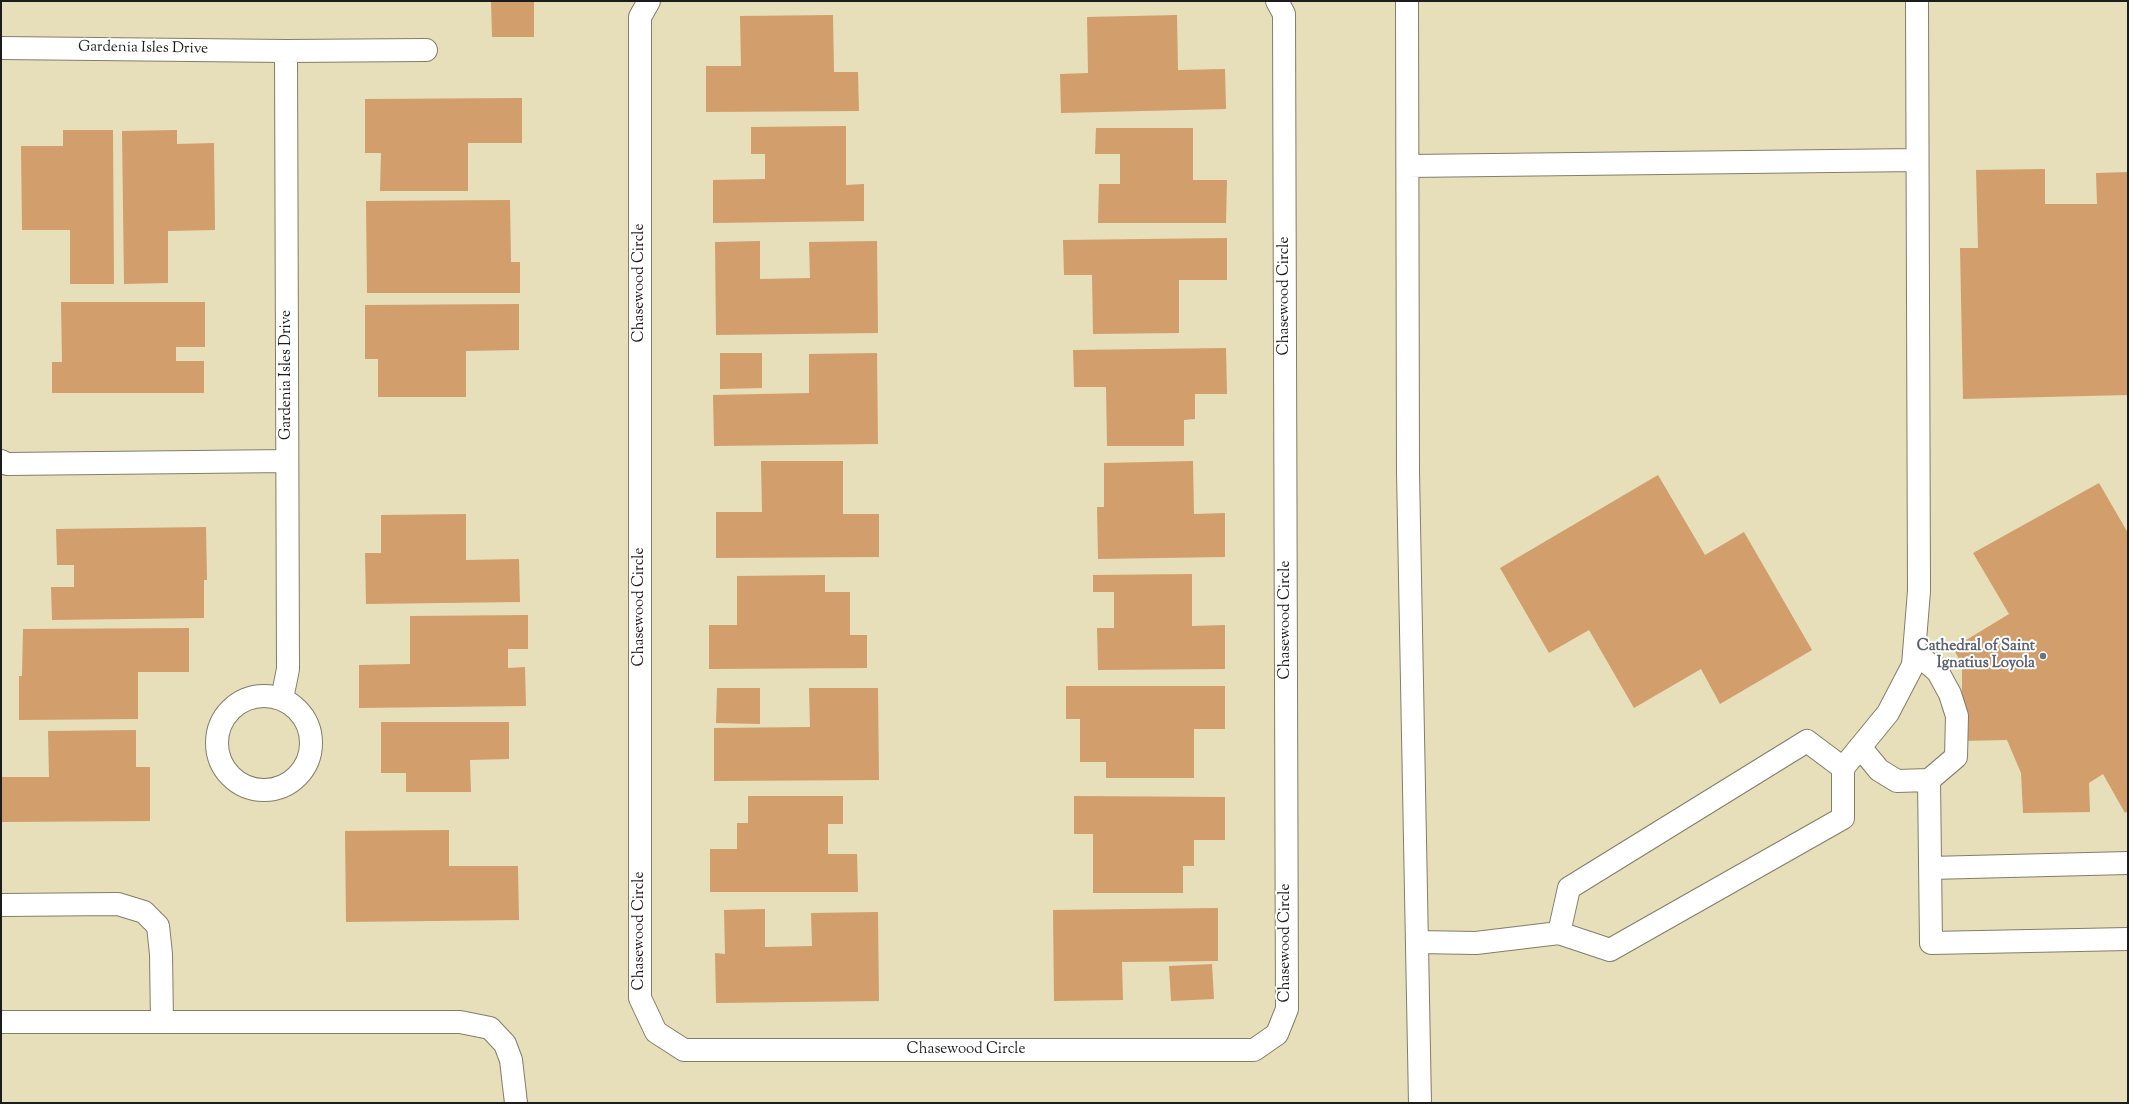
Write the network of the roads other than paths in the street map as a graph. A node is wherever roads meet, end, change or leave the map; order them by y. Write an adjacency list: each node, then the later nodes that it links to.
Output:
1 (649, 1): 2 (street, Chasewood Circle)
2 (1277, 1)
3 (1408, 1): 9 (street)
4 (1917, 1): 8 (street)
5 (1, 48): 7 (street, Gardenia Isles Drive)
6 (426, 50): 7 (street, Gardenia Isles Drive)
7 (286, 51): 10 (street, Gardenia Isles Drive)
8 (1917, 160): 9 (street); 12 (street)
9 (1408, 166): 22 (street)
10 (288, 461): 11 (street); 13 (street, Gardenia Isles Drive)
11 (3, 466)
12 (1914, 651): 14 (street); 16 (street)
13 (282, 699): 13 (street)
14 (1860, 747): 15 (street); 16 (street)
15 (1843, 768): 20 (street); 20 (street)
16 (1929, 780): 18 (street)
17 (2128, 862): 18 (street)
18 (1930, 868): 21 (street)
19 (1, 905): 24 (street)
20 (1559, 933): 22 (street)
21 (2128, 939)
22 (1417, 942): 26 (street)
23 (1, 1022): 24 (street)
24 (162, 1022): 25 (street)
25 (516, 1103)
26 (1420, 1103)

